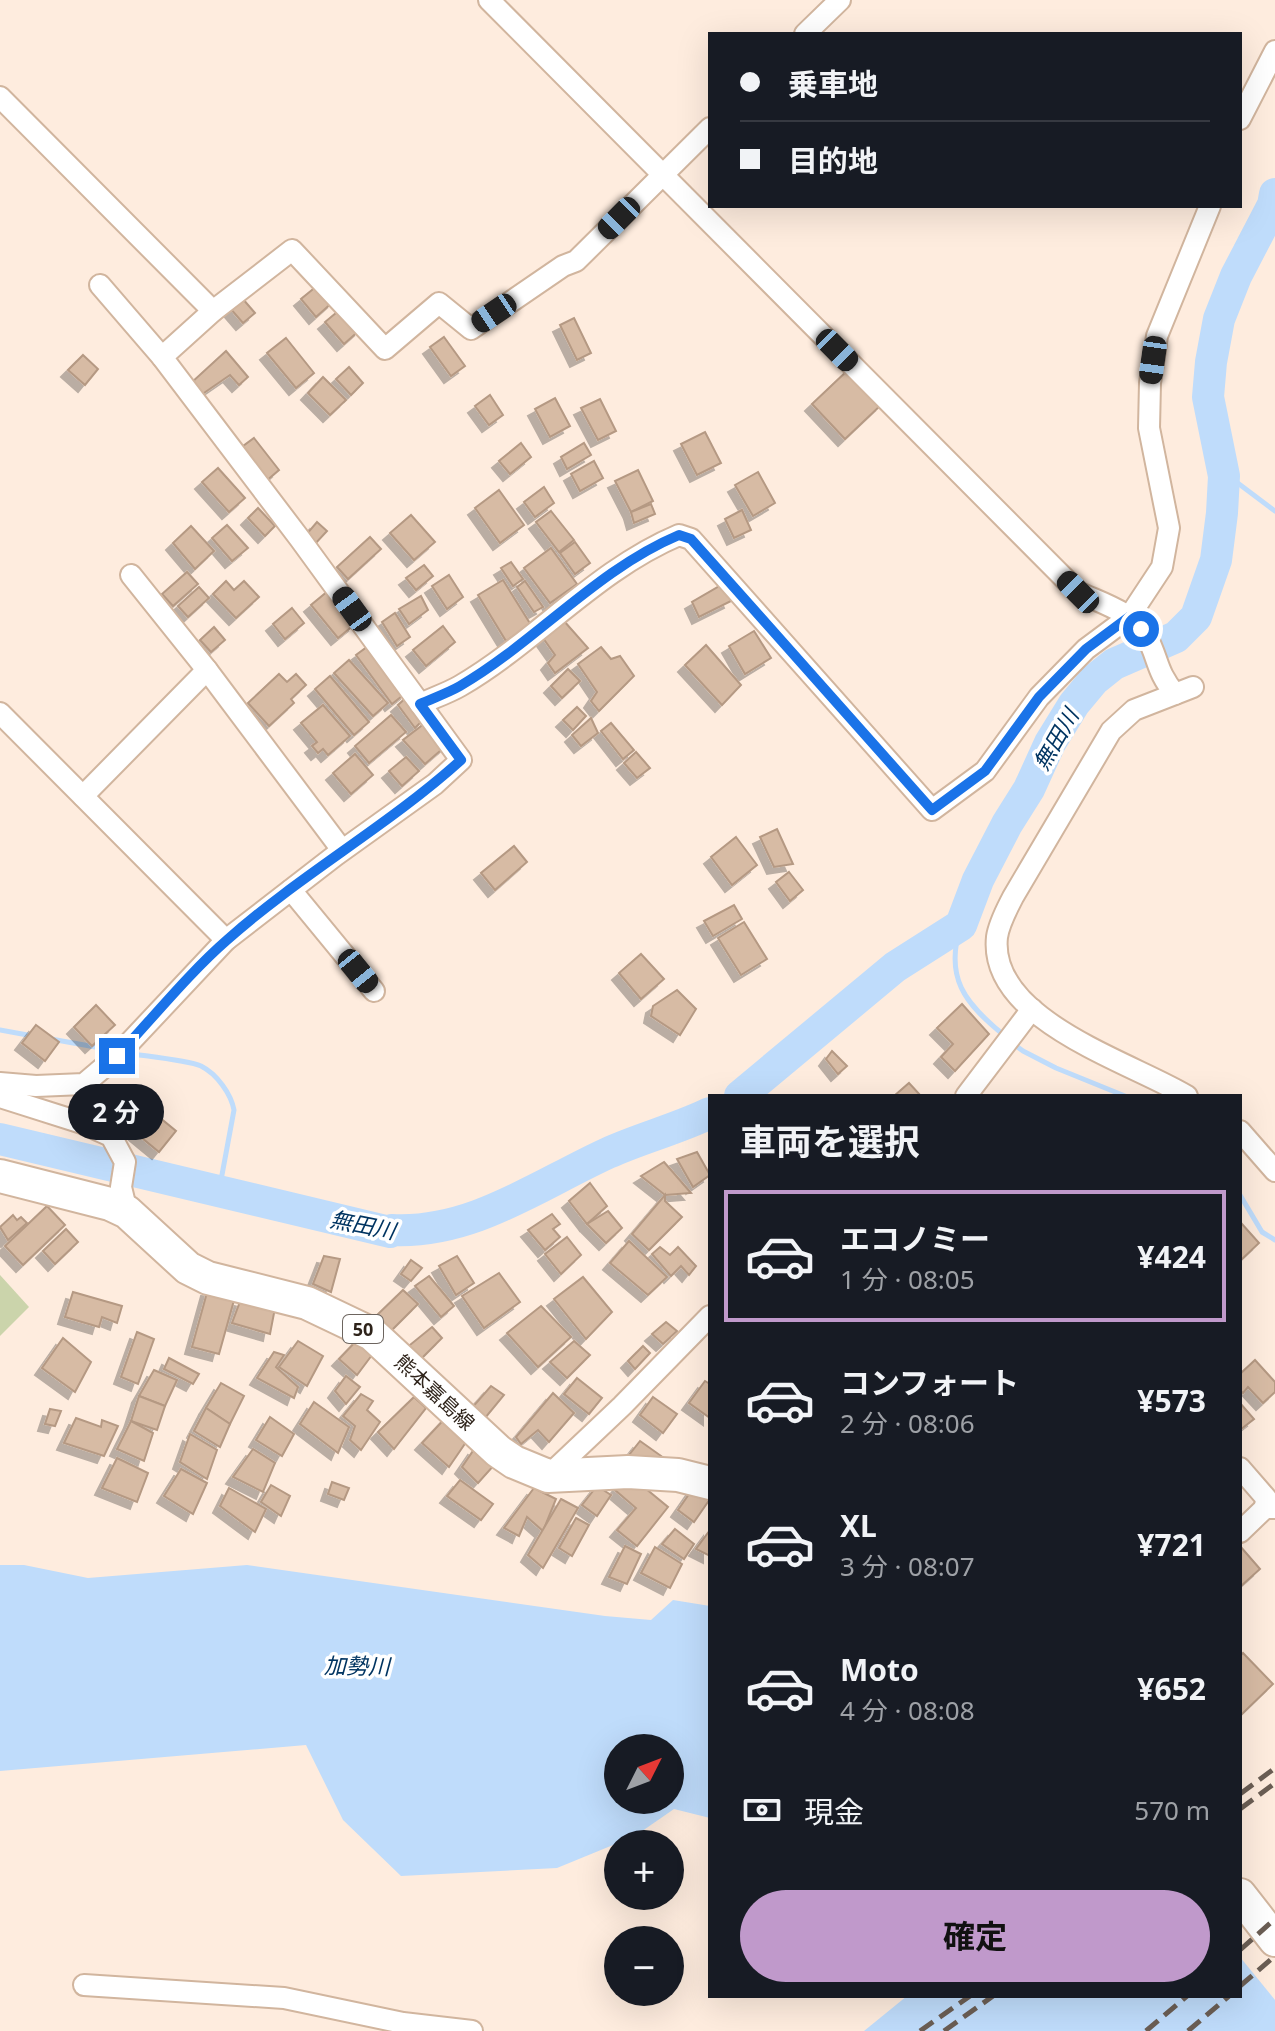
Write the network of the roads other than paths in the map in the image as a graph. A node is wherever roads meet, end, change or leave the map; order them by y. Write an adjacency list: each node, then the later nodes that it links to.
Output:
1 (489, 0): 8 (street)
2 (840, 0): 3 (street)
3 (807, 32)
4 (1275, 51): 6 (street)
5 (0, 97): 11 (street)
6 (1242, 115)
7 (708, 130): 8 (street)
8 (662, 174): 11 (street); 14 (street)
9 (1209, 208): 14 (street)
10 (100, 285): 12 (street)
11 (213, 311): 12 (street)
12 (162, 357): 16 (street)
13 (131, 575): 15 (street)
14 (1135, 623): 16 (street); 23 (street)
15 (207, 670): 18 (street); 19 (street)
16 (420, 704): 19 (street)
17 (0, 713): 18 (street)
18 (83, 796): 21 (street)
19 (342, 850): 20 (street)
20 (291, 890): 21 (street); 22 (street)
21 (226, 940): 24 (street)
22 (374, 991)
23 (1032, 1009): 25 (street); 26 (street)
24 (0, 1083)
25 (968, 1094)
26 (1183, 1094)
27 (0, 1097): 31 (street)
28 (1242, 1133): 29 (street)
29 (1275, 1171)
30 (0, 1176): 31 (main road, 熊本嘉島線 / 50)
31 (127, 1212): 34 (main road, 熊本嘉島線 / 50)
32 (708, 1318): 34 (street)
33 (1242, 1470): 36 (street)
34 (548, 1476): 35 (main road, 熊本嘉島線 / 50)
35 (708, 1482)
36 (1270, 1508): 37 (street)
37 (1242, 1530)
38 (1242, 1898): 39 (main road)
39 (1275, 1940)
40 (84, 1985): 41 (street)
41 (400, 2027): 42 (street)
42 (472, 2031)

